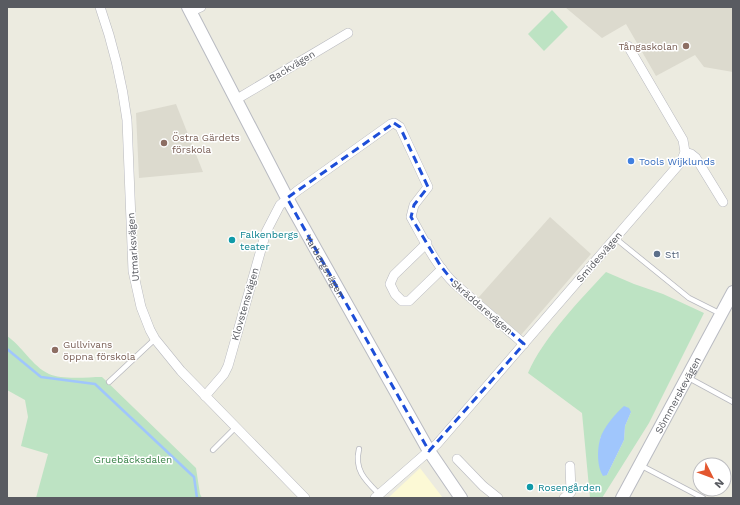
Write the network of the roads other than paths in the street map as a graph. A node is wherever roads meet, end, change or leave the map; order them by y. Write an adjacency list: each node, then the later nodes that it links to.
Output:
1 (100, 7): 15 (street, Utmarksvägen)
2 (193, 9): 5 (main road, Varbergsvägen)
3 (348, 33): 5 (street, Backvägen)
4 (628, 46): 7 (street)
5 (237, 99): 8 (main road, Varbergsvägen)
6 (394, 123): 8 (street, Klovstensvägen); 11 (street, Skräddarevägen)
7 (685, 152): 9 (street); 10 (street, Smidesvägen)
8 (287, 198): 19 (street, Klovstensvägen); 24 (main road, Varbergsvägen)
9 (723, 202)
10 (615, 238): 14 (lane); 16 (street, Smidesvägen)
11 (427, 243): 12 (street, Skräddarevägen); 12 (street)
12 (442, 269): 16 (street, Skräddarevägen)
13 (733, 292): 14 (main road, Sömmerskevägen)
14 (721, 314): 17 (main road, Sömmerskevägen)
15 (155, 339): 18 (lane); 19 (street, Utmarksvägen)
16 (524, 344): 24 (street, Smidesvägen)
17 (687, 376): 20 (lane); 26 (main road, Sömmerskevägen)
18 (109, 382)
19 (205, 396): 21 (street, Utmarksvägen)
20 (733, 402)
21 (236, 427): 23 (lane); 29 (street, Utmarksvägen)
22 (359, 449): 28 (lane)
23 (213, 450)
24 (429, 451): 28 (street, Smidesvägen); 30 (main road, Varbergsvägen)
25 (457, 459): 31 (street)
26 (640, 465): 33 (main road, Sömmerskevägen); 34 (lane)
27 (570, 466): 32 (street)
28 (377, 496)
29 (306, 498)
30 (461, 498)
31 (498, 498)
32 (564, 498)
33 (622, 498)
34 (703, 498)

